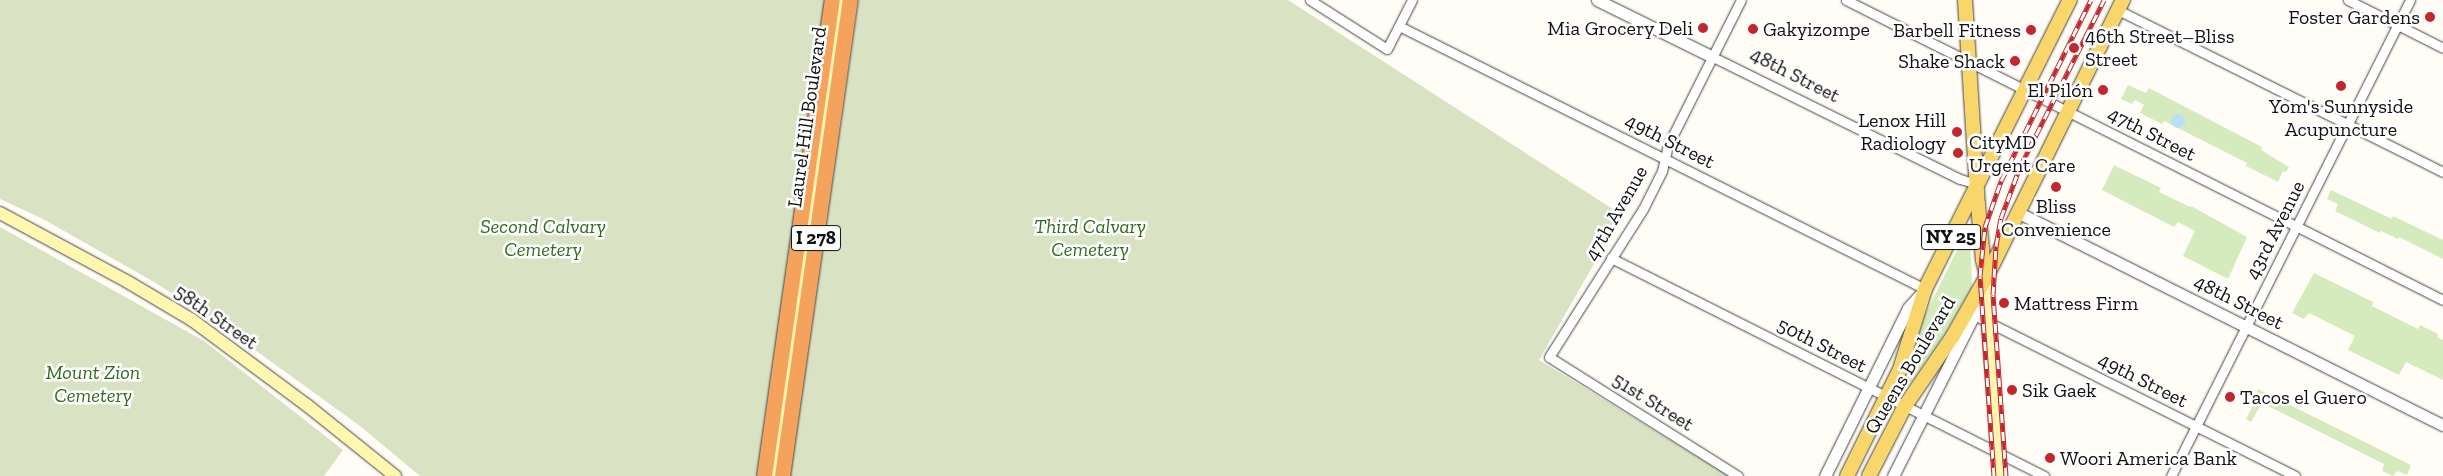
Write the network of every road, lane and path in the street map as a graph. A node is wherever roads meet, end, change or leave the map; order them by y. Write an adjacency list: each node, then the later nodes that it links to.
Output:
1 (832, 0): 44 (highway, I 278)
2 (842, 0): 45 (main road, Laurel Hill Boulevard)
3 (850, 0): 46 (highway, I 278)
4 (1310, 0): 15 (street)
5 (1412, 0): 15 (street)
6 (1597, 0): 17 (street, 48th Street)
7 (1741, 0): 17 (street, 47th Avenue)
8 (1846, 0): 18 (street, 47th Street)
9 (1965, 0): 18 (main road)
10 (2070, 0): 19 (main road, Queens Boulevard / NY 25)
11 (2348, 0): 14 (street)
12 (2410, 0): 14 (street, 43rd Avenue)
13 (2121, 5): 20 (main road, Queens Boulevard / NY 25); 21 (street)
14 (2397, 24): 16 (street); 21 (street, 43rd Avenue)
15 (1399, 26): 22 (street, 49th Street)
16 (2443, 48)
17 (1712, 57): 22 (street, 47th Avenue); 24 (street, 48th Street)
18 (1968, 62): 19 (street, 47th Street); 24 (main road)
19 (2025, 90): 20 (street, 47th Street); 24 (main road, Queens Boulevard / NY 25)
20 (2068, 112): 25 (main road, Queens Boulevard / NY 25); 27 (street, 47th Street)
21 (2348, 124): 23 (street); 27 (street, 43rd Avenue)
22 (1665, 158): 28 (street, 47th Avenue); 30 (street, 49th Street)
23 (2443, 172)
24 (1977, 184): 29 (main road); 30 (main road, Queens Boulevard / NY 25)
25 (2017, 212): 29 (main road, Queens Boulevard / NY 25); 34 (street, 48th Street)
26 (0, 213): 43 (main road, 58th Street)
27 (2296, 226): 31 (street, 47th Street); 34 (street, 43rd Avenue)
28 (1612, 258): 35 (street, 47th Avenue); 36 (street, 50th Street)
29 (1987, 276): 32 (street, Queens Boulevard); 33 (main road); 38 (main road, Queens Boulevard / NY 25)
30 (1925, 289): 36 (street, Queens Boulevard); 37 (main road, Queens Boulevard / NY 25)
31 (2443, 300)
32 (1974, 315): 33 (street, 49th Street); 39 (street, Queens Boulevard)
33 (1988, 322): 41 (street, 49th Street); 42 (main road)
34 (2246, 326): 40 (street, 48th Street); 41 (street, 43rd Avenue)
35 (1549, 357): 47 (street, 51st Street)
36 (1868, 388): 37 (street, 50th Street); 48 (street, Queens Boulevard)
37 (1886, 397): 38 (street, 50th Street); 49 (main road, Queens Boulevard / NY 25)
38 (1905, 406): 39 (street, 50th Street); 50 (main road, Queens Boulevard / NY 25)
39 (1924, 416): 42 (street, 50th Street); 51 (street, Queens Boulevard)
40 (2443, 425)
41 (2196, 426): 54 (street, 43rd Avenue); 55 (street, 49th Street)
42 (1998, 453): 52 (main road); 53 (street, 50th Street)
43 (395, 476)
44 (764, 476)
45 (774, 476)
46 (782, 476)
47 (1738, 476)
48 (1825, 476)
49 (1847, 476)
50 (1869, 476)
51 (1893, 476)
52 (2000, 476)
53 (2044, 476)
54 (2171, 476)
55 (2295, 476)

